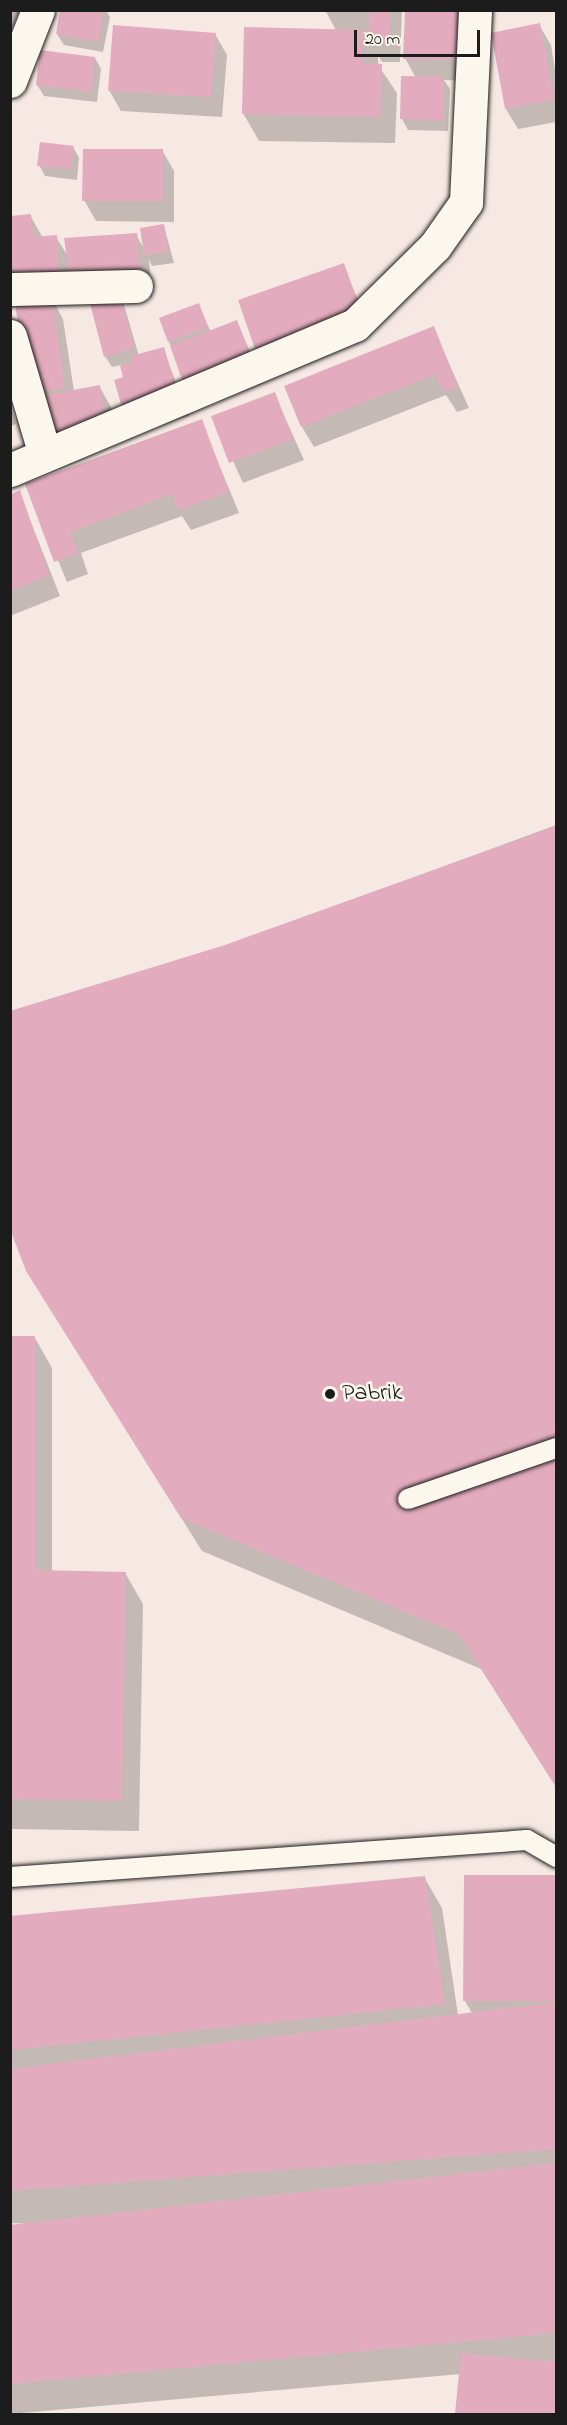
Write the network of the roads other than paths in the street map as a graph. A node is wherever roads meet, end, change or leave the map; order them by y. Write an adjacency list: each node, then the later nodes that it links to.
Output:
1 (38, 10): 3 (street)
2 (475, 10): 7 (street)
3 (10, 81)
4 (136, 286): 5 (street)
5 (10, 289)
6 (10, 336): 7 (street)
7 (45, 456): 8 (street)
8 (10, 470)
9 (556, 1448): 10 (lane)
10 (408, 1499)
11 (556, 1857): 12 (lane)
12 (10, 1877)

